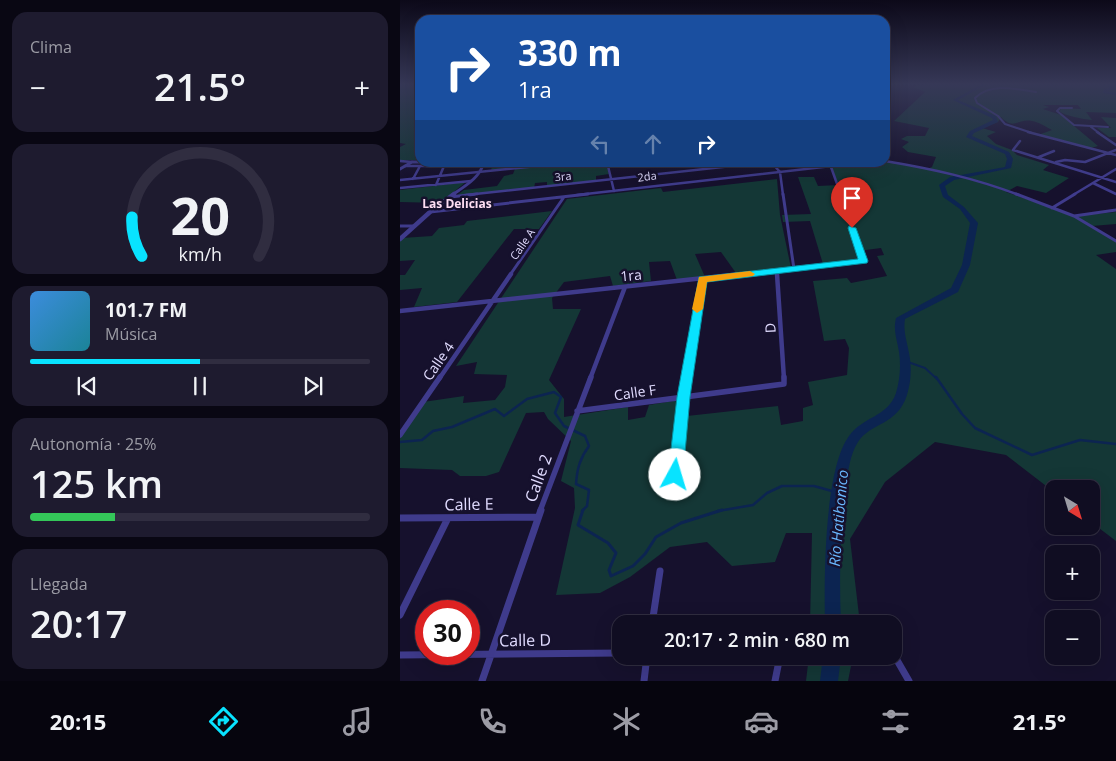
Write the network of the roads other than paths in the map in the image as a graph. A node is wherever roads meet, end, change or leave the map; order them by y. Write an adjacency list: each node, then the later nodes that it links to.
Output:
1 (998, 116): 9 (street)
2 (1063, 116): 3 (street)
3 (1091, 127): 4 (street); 6 (street)
4 (1108, 127)
5 (1020, 141): 11 (street)
6 (1116, 145)
7 (1054, 150): 11 (street)
8 (1116, 150): 9 (street)
9 (1105, 152): 10 (street); 15 (street)
10 (1116, 155)
11 (1039, 157): 15 (street)
12 (400, 161): 13 (street)
13 (412, 162): 16 (street); 18 (street)
14 (890, 162): 45 (street)
15 (1056, 162): 32 (street)
16 (415, 163)
17 (415, 165): 18 (street)
18 (405, 166): 27 (street)
19 (419, 167): 33 (street)
20 (444, 167): 31 (street)
21 (483, 167): 29 (street)
22 (524, 167): 29 (street)
23 (608, 167): 35 (street)
24 (726, 167): 35 (street, 3ra)
25 (775, 167): 30 (street)
26 (831, 167): 30 (street, 2da); 53 (street, 1ra)
27 (400, 169)
28 (1116, 170): 32 (street)
29 (482, 171): 31 (street); 36 (street)
30 (780, 172): 41 (street, 2da); 53 (street)
31 (440, 176): 33 (street); 39 (street)
32 (1102, 178): 37 (street); 38 (street)
33 (413, 179): 34 (street)
34 (400, 180)
35 (611, 180): 41 (street); 44 (street, 3ra)
36 (472, 182): 39 (street); 44 (street)
37 (1116, 182)
38 (1094, 183): 42 (street); 45 (street)
39 (436, 185): 40 (street)
40 (400, 188)
41 (614, 191): 43 (street, 2da)
42 (1116, 194)
43 (564, 197): 47 (street, 2da); 57 (street, Calle A)
44 (450, 198): 47 (street)
45 (1052, 208): 48 (street)
46 (1116, 210): 48 (street)
47 (430, 212): 50 (street)
48 (1074, 216): 52 (street)
49 (400, 226): 50 (street)
50 (414, 226): 51 (street)
51 (400, 239)
52 (1116, 241)
53 (794, 270): 54 (street, 1ra)
54 (777, 271): 55 (street, 1ra); 59 (street, D)
55 (702, 279): 56 (street, 1ra); 60 (street)
56 (625, 287): 57 (street, 1ra); 61 (street, Calle 2)
57 (495, 300): 58 (street, 1ra); 62 (street, Calle 4)
58 (400, 311)
59 (784, 384): 60 (street, Calle F)
60 (684, 397): 61 (street, Calle F); 63 (street)
61 (577, 411): 64 (street, Calle 2)
62 (400, 436)
63 (675, 475)
64 (538, 517): 66 (street, Calle E); 71 (street, Calle 2)
65 (400, 518): 66 (street, Calle E)
66 (448, 518): 68 (street)
67 (660, 571): 69 (street)
68 (400, 615)
69 (653, 615)
70 (612, 653): 71 (street, Calle D)
71 (492, 654): 72 (street, Calle D); 76 (street, Calle 2)
72 (400, 656)
73 (646, 665): 77 (street)
74 (778, 665): 78 (street)
75 (900, 665): 79 (street)
76 (482, 681)
77 (644, 681)
78 (775, 681)
79 (909, 681)

